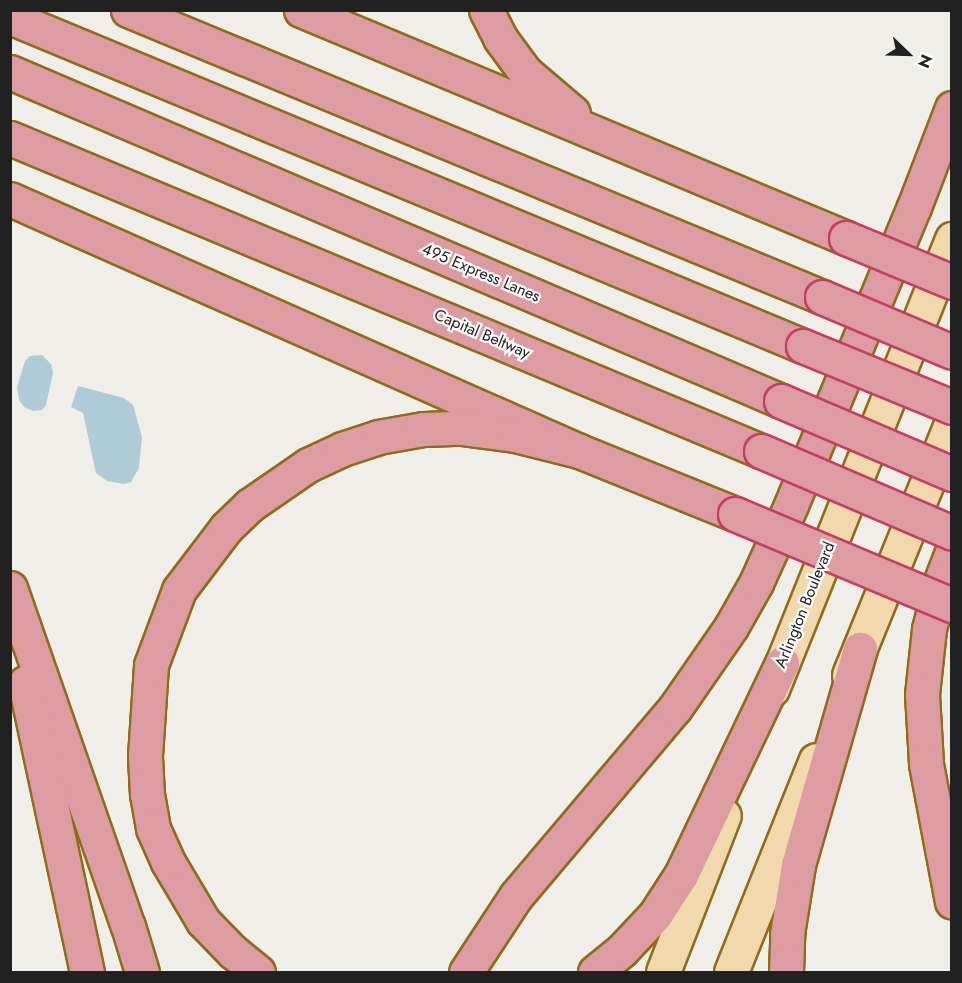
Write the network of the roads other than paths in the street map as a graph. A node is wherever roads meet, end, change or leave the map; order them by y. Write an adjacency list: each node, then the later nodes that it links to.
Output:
1 (128, 10): 12 (highway, bridge)
2 (301, 10): 8 (highway)
3 (486, 10): 8 (highway)
4 (10, 17): 13 (highway, bridge)
5 (10, 72): 16 (highway, 495 Express Lanes, bridge)
6 (951, 108): 25 (highway)
7 (10, 138): 17 (highway, Capital Beltway, bridge)
8 (667, 163): 11 (highway, bridge)
9 (10, 200): 15 (highway)
10 (951, 239): 23 (main road, Arlington Boulevard)
11 (951, 282)
12 (951, 352)
13 (951, 407)
14 (951, 422): 22 (main road)
15 (579, 451): 20 (highway, bridge); 28 (highway)
16 (951, 474)
17 (951, 533)
18 (951, 552): 24 (highway)
19 (10, 588): 27 (highway)
20 (951, 605)
21 (10, 614): 26 (highway)
22 (860, 649): 31 (main road); 32 (highway)
23 (782, 663): 29 (highway); 30 (main road, Arlington Boulevard)
24 (951, 902)
25 (468, 969)
26 (87, 972)
27 (142, 972)
28 (258, 972)
29 (595, 972)
30 (663, 972)
31 (731, 972)
32 (786, 972)

